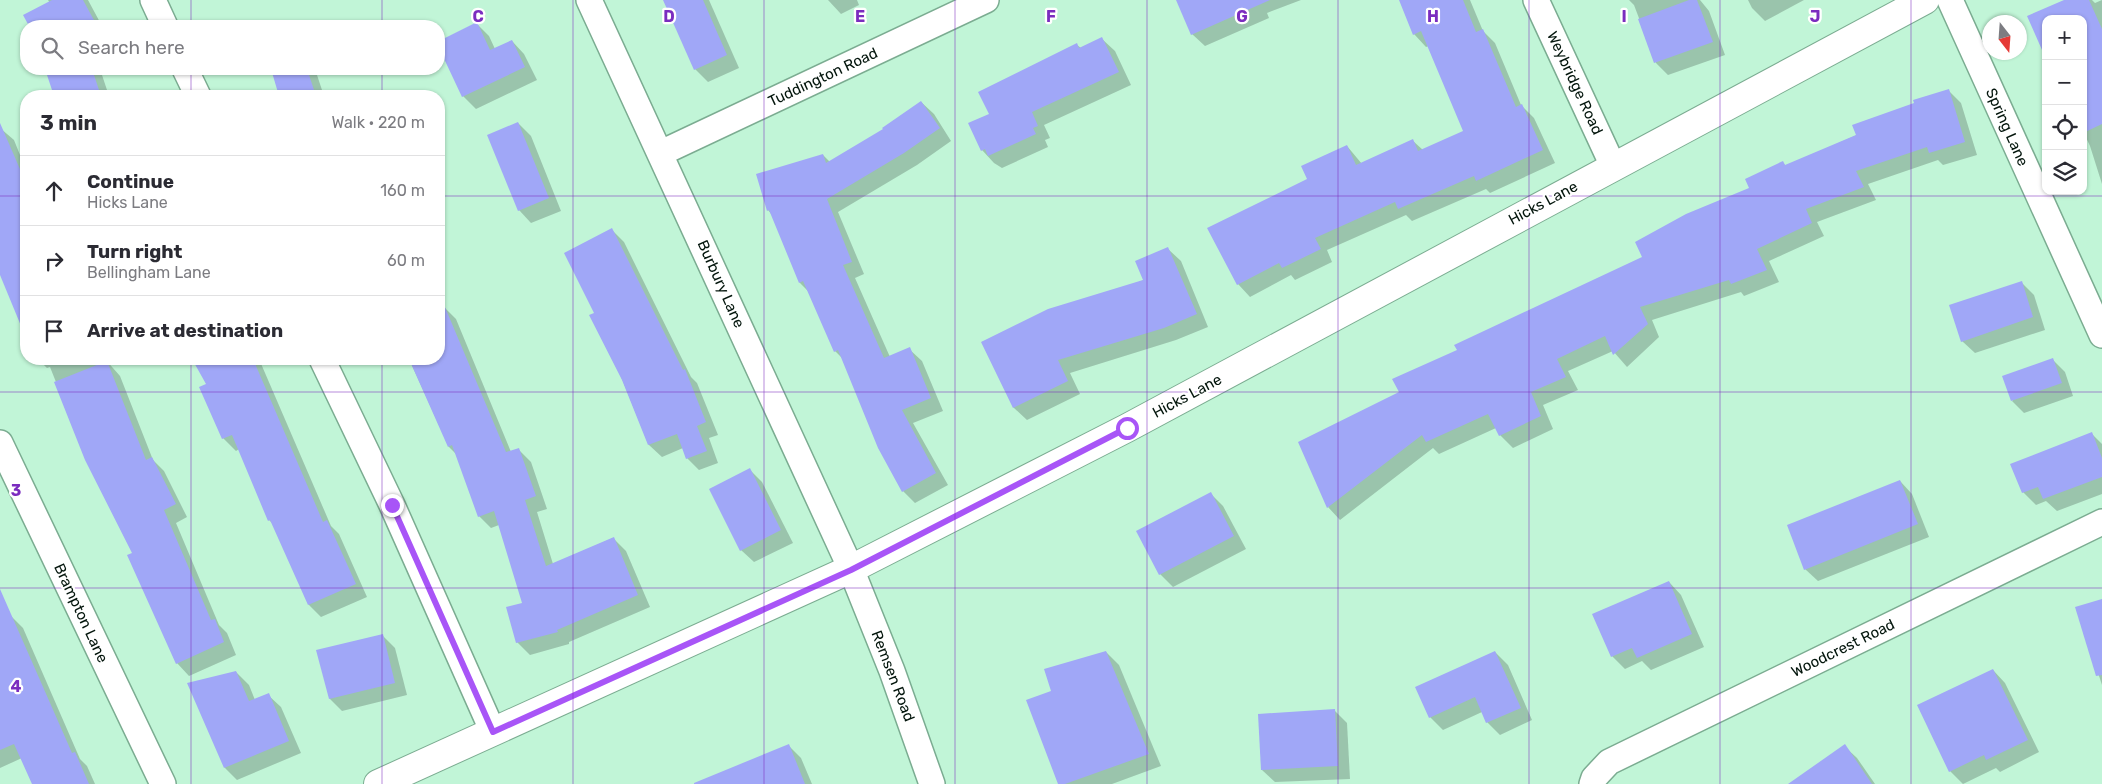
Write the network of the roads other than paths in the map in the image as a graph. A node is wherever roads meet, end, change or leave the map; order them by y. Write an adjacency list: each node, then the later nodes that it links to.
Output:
1 (152, 0): 8 (street)
2 (589, 0): 11 (street, Burbury Lane)
3 (986, 0): 7 (street, Tuddington Road)
4 (1536, 0): 12 (street, Weybridge Road)
5 (1924, 0): 12 (main road, Hicks Lane)
6 (1950, 0): 13 (street, Spring Lane)
7 (956, 6): 11 (street, Tuddington Road)
8 (162, 20)
9 (188, 75): 10 (street)
10 (195, 90)
11 (661, 153): 17 (street, Burbury Lane)
12 (1613, 166): 17 (main road, Hicks Lane)
13 (2102, 335)
14 (325, 365): 18 (street)
15 (0, 443): 19 (street, Brampton Lane)
16 (2102, 522): 22 (street, Woodcrest Road)
17 (851, 570): 18 (main road, Hicks Lane); 21 (street, Remsen Road)
18 (493, 732): 20 (main road, Hicks Lane)
19 (163, 784)
20 (378, 784)
21 (932, 784)
22 (1592, 784)

